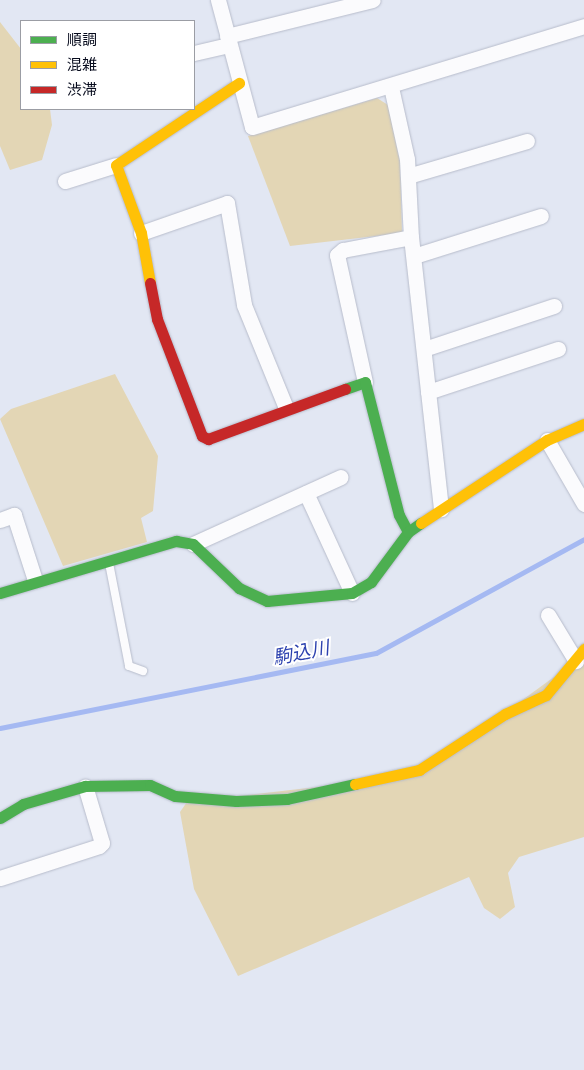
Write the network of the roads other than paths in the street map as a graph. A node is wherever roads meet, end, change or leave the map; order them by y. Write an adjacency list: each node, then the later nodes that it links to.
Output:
1 (218, 0): 4 (street)
2 (373, 0): 4 (street)
3 (584, 26): 7 (street)
4 (228, 40): 5 (street); 6 (street)
5 (195, 53)
6 (238, 83): 7 (street); 9 (street)
7 (391, 87): 10 (street)
8 (527, 141): 10 (street)
9 (116, 165): 11 (street); 13 (street)
10 (408, 176): 14 (street)
11 (65, 181)
12 (541, 216): 15 (street)
13 (141, 233): 21 (street); 21 (street)
14 (411, 238): 15 (street); 19 (street)
15 (414, 256): 17 (street)
16 (554, 306): 17 (street)
17 (424, 349): 20 (street)
18 (558, 349): 20 (street)
19 (365, 382): 21 (street); 29 (street)
20 (428, 392): 27 (street)
21 (286, 408)
22 (584, 424): 23 (street)
23 (547, 440): 26 (street); 27 (street)
24 (341, 477): 25 (street)
25 (306, 493): 30 (street); 34 (street)
26 (584, 504)
27 (441, 509): 29 (street)
28 (1, 515): 32 (street)
29 (408, 532): 34 (street)
30 (193, 544): 31 (street); 34 (street)
31 (109, 562): 32 (street); 37 (lane)
32 (35, 580): 33 (street)
33 (0, 593)
34 (352, 593)
35 (548, 615): 36 (street)
36 (580, 655): 38 (street)
37 (143, 671)
38 (85, 786): 39 (street); 40 (street)
39 (0, 818)
40 (0, 878)

